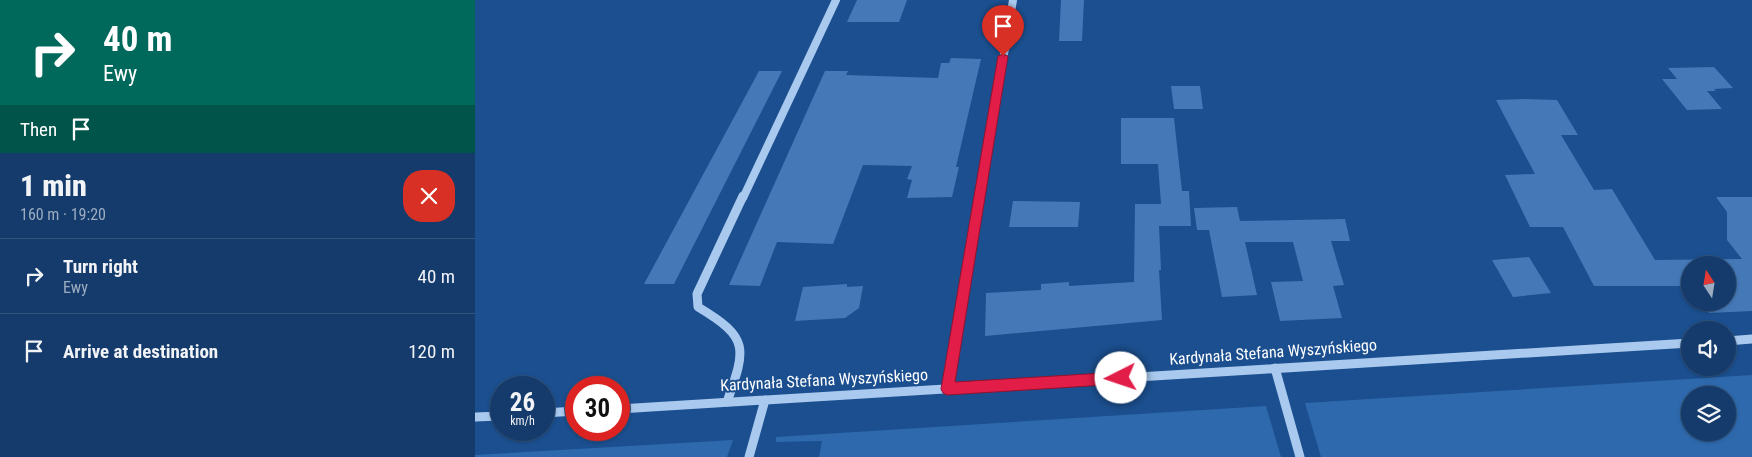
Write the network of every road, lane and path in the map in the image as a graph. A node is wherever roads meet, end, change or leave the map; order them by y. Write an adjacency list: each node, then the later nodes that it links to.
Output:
1 (836, 0): 9 (street)
2 (1013, 0): 7 (street)
3 (1752, 339): 4 (street)
4 (1736, 340)
5 (1681, 344): 6 (street, Kardynała Stefana Wyszyńskiego)
6 (1275, 368): 7 (street, Kardynała Stefana Wyszyńskiego); 14 (street)
7 (947, 389): 8 (street, Kardynała Stefana Wyszyńskiego)
8 (765, 400): 9 (street, Kardynała Stefana Wyszyńskiego); 13 (street)
9 (727, 402): 10 (street, Kardynała Stefana Wyszyńskiego)
10 (630, 408)
11 (490, 416): 12 (street)
12 (475, 417)
13 (749, 457)
14 (1300, 457)

